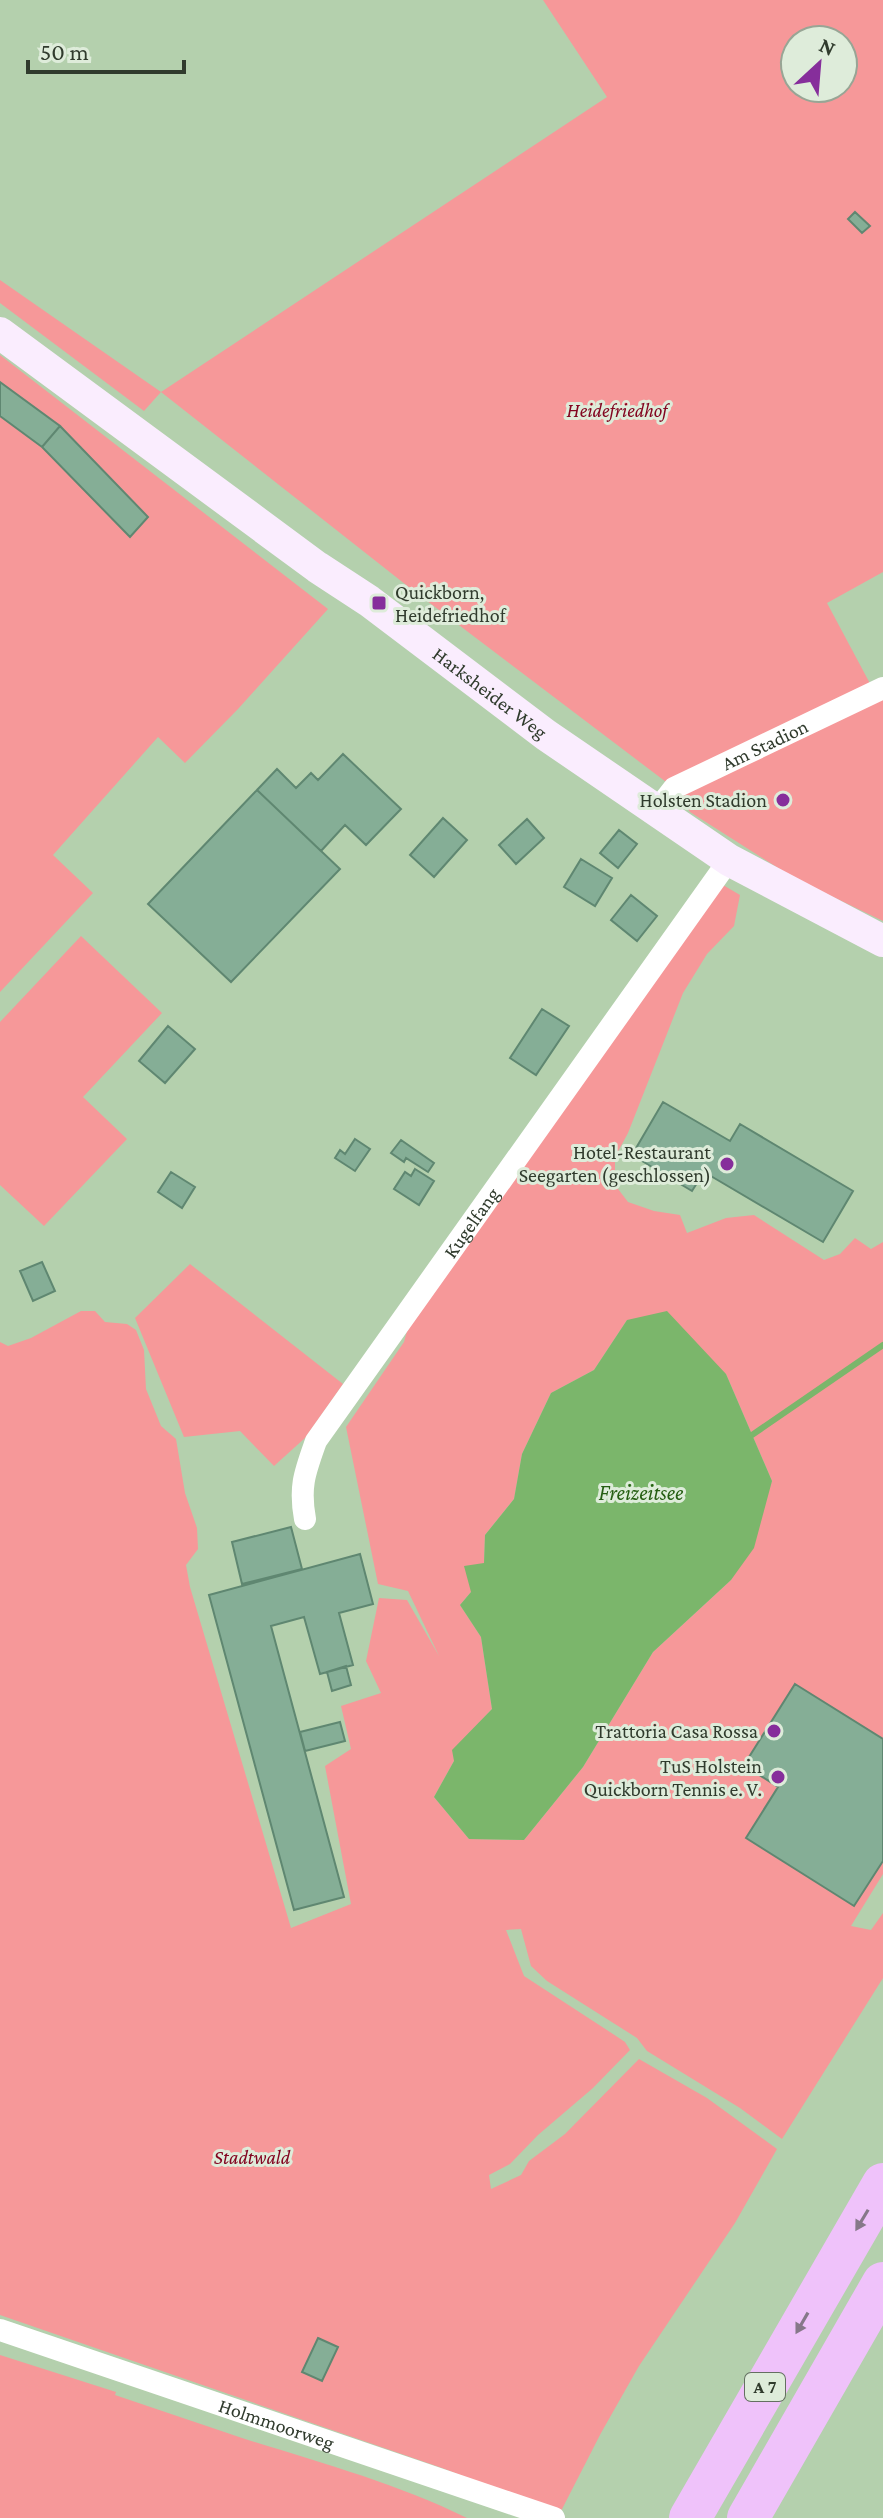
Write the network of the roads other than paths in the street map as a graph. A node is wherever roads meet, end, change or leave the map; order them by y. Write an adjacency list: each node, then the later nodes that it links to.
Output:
1 (0, 333): 3 (main road, Harksheider Weg)
2 (883, 688): 3 (street, Am Stadion)
3 (656, 811): 4 (main road, Harksheider Weg)
4 (729, 860): 5 (main road, Harksheider Weg); 6 (street, Kugelfang)
5 (883, 941)
6 (305, 1519)
7 (883, 2184): 12 (highway, A 7, one-way to 12)
8 (883, 2283): 10 (highway, A 7)
9 (0, 2330): 11 (street, Holmmoorweg)
10 (802, 2422): 13 (highway, A 7); 14 (highway)
11 (554, 2518)
12 (690, 2518)
13 (748, 2518)
14 (773, 2518)

